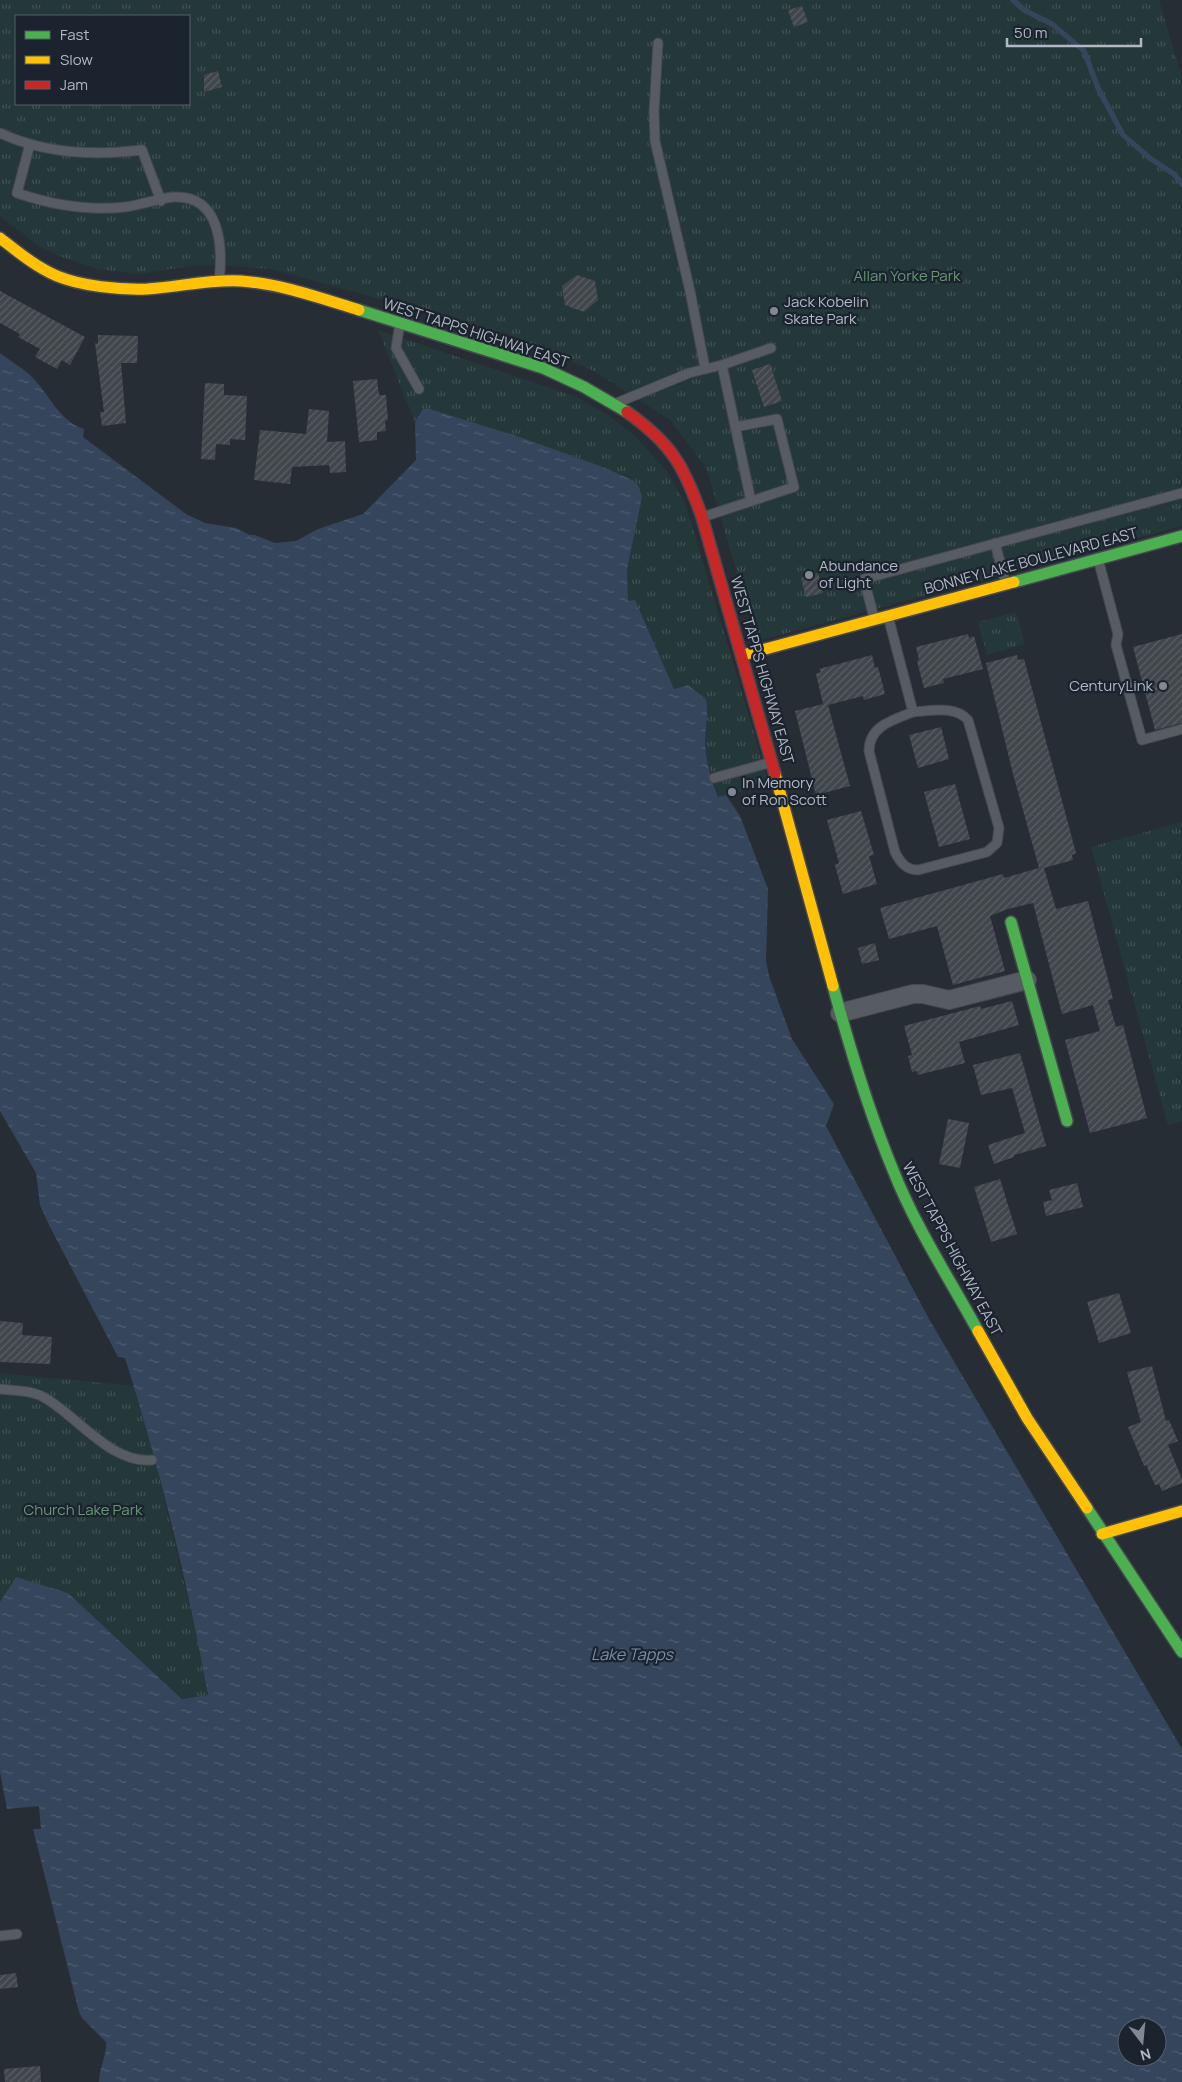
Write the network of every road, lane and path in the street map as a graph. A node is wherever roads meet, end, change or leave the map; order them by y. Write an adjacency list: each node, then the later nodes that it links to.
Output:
1 (658, 43): 10 (lane)
2 (0, 133): 3 (lane)
3 (30, 144): 4 (lane); 4 (lane)
4 (161, 200): 6 (lane)
5 (0, 238): 6 (street, WEST TAPPS HIGHWAY EAST)
6 (218, 281): 7 (street, WEST TAPPS HIGHWAY EAST)
7 (400, 323): 11 (lane); 12 (street, WEST TAPPS HIGHWAY EAST)
8 (771, 348): 9 (lane)
9 (722, 365): 10 (lane); 13 (lane)
10 (705, 368): 12 (lane)
11 (419, 389)
12 (616, 404): 16 (street, WEST TAPPS HIGHWAY EAST)
13 (735, 427): 15 (lane); 15 (lane)
14 (1182, 493): 18 (lane)
15 (751, 501): 16 (lane)
16 (702, 517): 23 (street, WEST TAPPS HIGHWAY EAST)
17 (1182, 536): 19 (street, BONNEY LAKE BOULEVARD EAST)
18 (995, 543): 20 (lane); 22 (lane)
19 (1098, 559): 20 (street, BONNEY LAKE BOULEVARD EAST); 25 (lane)
20 (1006, 584): 21 (street, BONNEY LAKE BOULEVARD EAST)
21 (888, 616): 22 (street, BONNEY LAKE BOULEVARD EAST); 24 (lane)
22 (874, 619): 23 (street, BONNEY LAKE BOULEVARD EAST)
23 (743, 655): 26 (street, WEST TAPPS HIGHWAY EAST)
24 (913, 712): 24 (lane)
25 (1182, 729)
26 (772, 762): 27 (lane); 30 (street, WEST TAPPS HIGHWAY EAST)
27 (714, 778)
28 (1011, 922): 29 (street)
29 (1027, 980): 30 (street); 31 (street)
30 (840, 1013): 35 (street, WEST TAPPS HIGHWAY EAST)
31 (1067, 1121)
32 (0, 1389): 33 (lane)
33 (152, 1460)
34 (1182, 1511): 35 (street)
35 (1102, 1534): 36 (street, WEST TAPPS HIGHWAY EAST)
36 (1182, 1652)
37 (17, 1934): 38 (lane)
38 (0, 1936)

